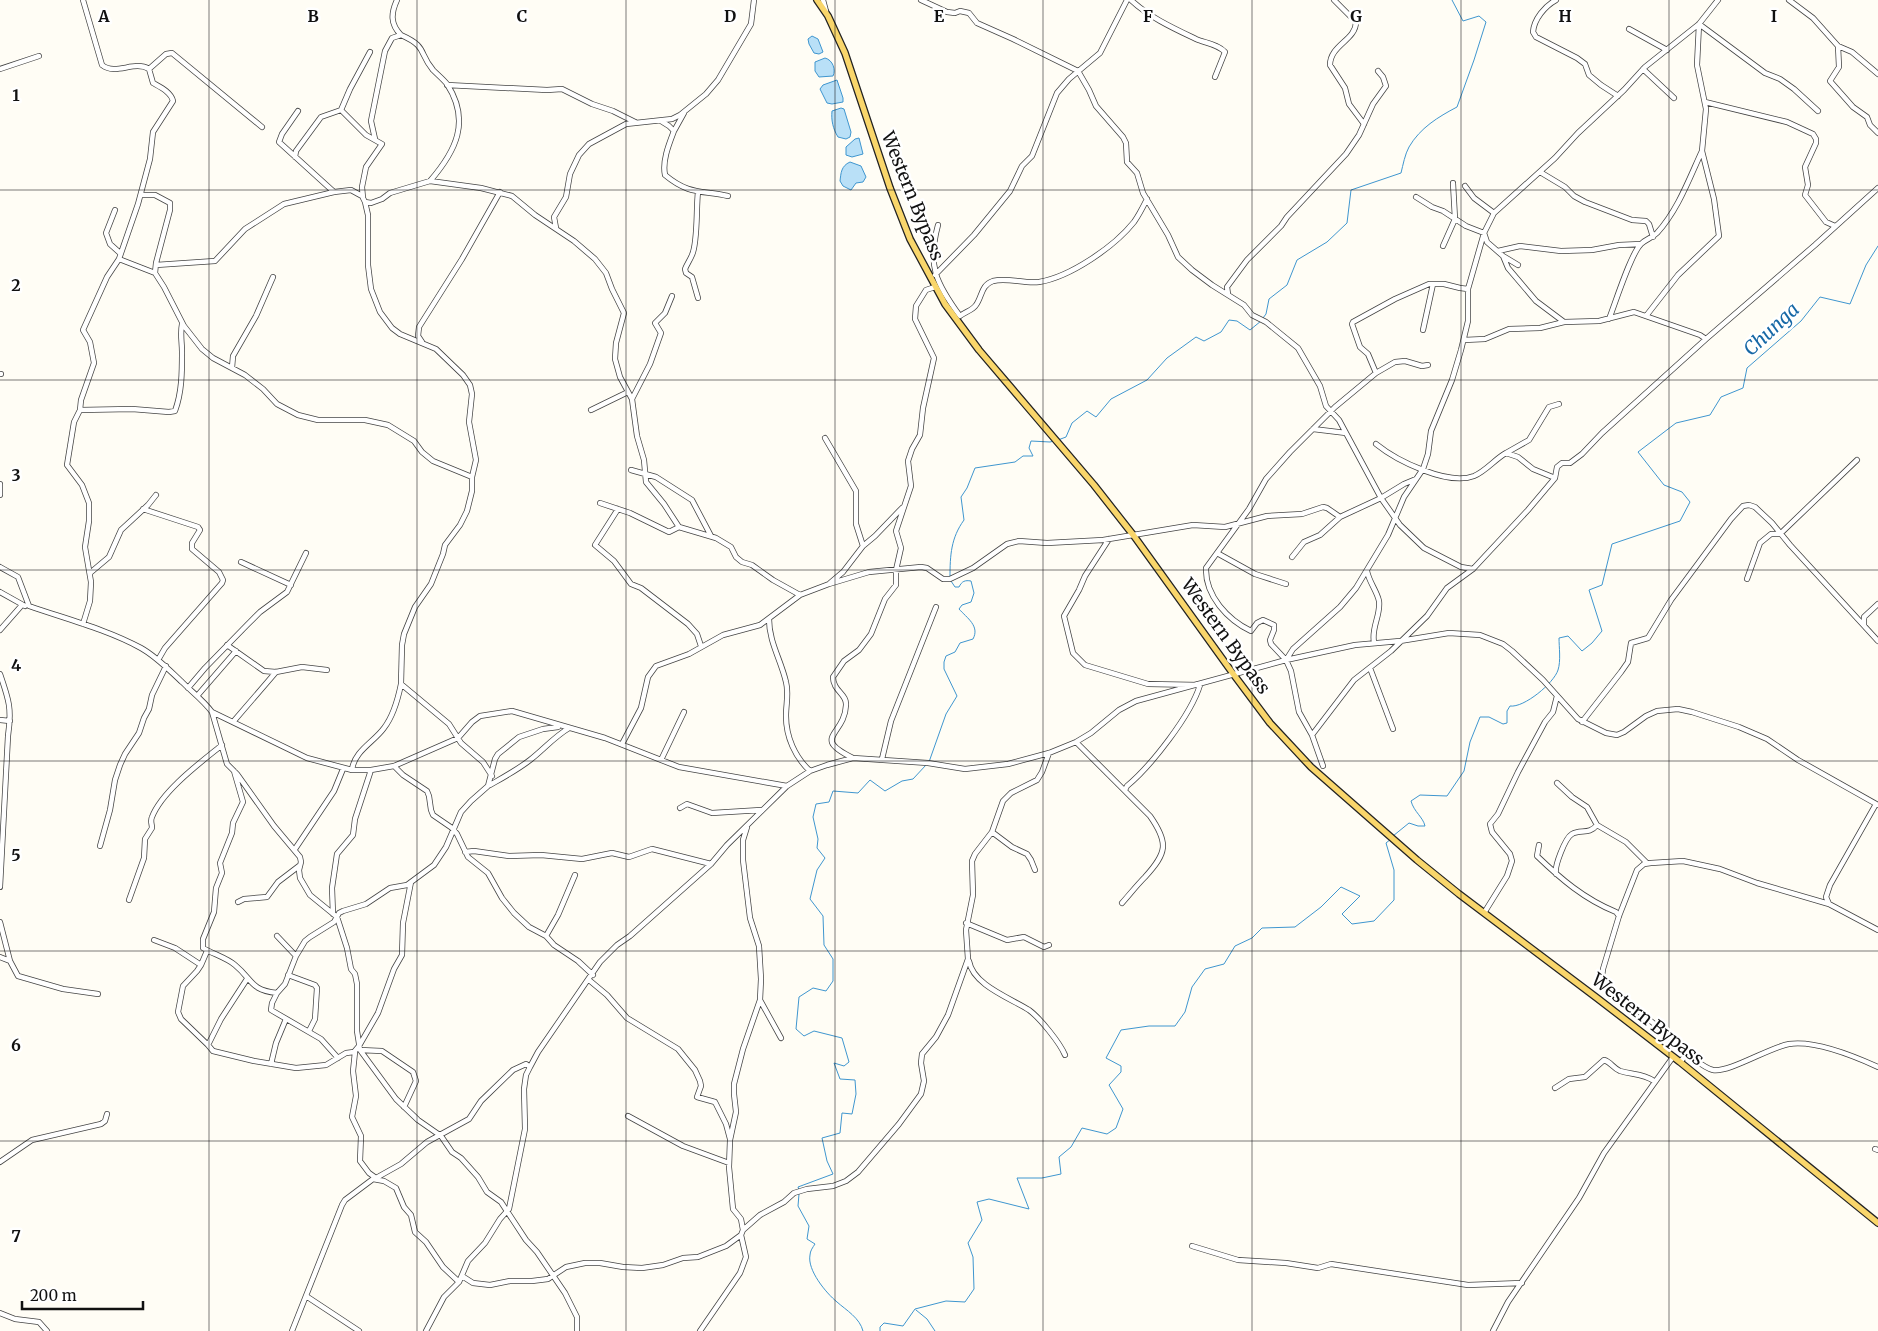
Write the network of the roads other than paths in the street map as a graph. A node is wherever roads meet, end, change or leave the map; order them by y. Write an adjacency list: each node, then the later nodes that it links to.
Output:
1 (83, 0): 22 (street)
2 (397, 0): 16 (street)
3 (754, 0): 34 (street)
4 (817, 0): 13 (main road, Western Bypass)
5 (823, 0): 13 (street)
6 (921, 0): 25 (street)
7 (1127, 0): 25 (street)
8 (1131, 0): 27 (street)
9 (1334, 0): 38 (street)
10 (1556, 0): 29 (street)
11 (1718, 0): 14 (street)
12 (1789, 0): 17 (street)
13 (828, 16): 81 (main road, Western Bypass)
14 (1699, 24): 18 (street); 31 (street); 35 (street)
15 (1629, 29): 18 (street)
16 (401, 35): 28 (street); 42 (street)
17 (1838, 46): 26 (street); 41 (street)
18 (1668, 50): 23 (street)
19 (370, 52): 32 (street)
20 (39, 56): 21 (street)
21 (0, 69)
22 (148, 69): 39 (street); 53 (street)
23 (1643, 69): 29 (street); 30 (street)
24 (1378, 70): 38 (street)
25 (1078, 72): 57 (street); 78 (street)
26 (1878, 74)
27 (1215, 77)
28 (447, 85): 37 (street); 46 (street)
29 (1618, 96): 45 (street)
30 (1674, 98)
31 (1704, 101): 43 (street); 65 (street)
32 (341, 110): 42 (street); 44 (street)
33 (298, 111): 44 (street)
34 (685, 111): 36 (street); 40 (street)
35 (1818, 111)
36 (661, 121): 37 (street); 40 (street)
37 (636, 122): 61 (street)
38 (1364, 124): 83 (street)
39 (262, 127)
40 (674, 131): 52 (street)
41 (1878, 133)
42 (375, 139): 54 (street)
43 (1702, 151): 68 (street); 86 (street)
44 (295, 157): 50 (street)
45 (1540, 172): 60 (street); 68 (street)
46 (430, 181): 51 (street); 58 (street)
47 (1453, 183): 63 (street)
48 (1465, 186): 60 (street)
49 (1878, 188): 65 (street)
50 (334, 192): 54 (street); 75 (street)
51 (500, 192): 62 (street); 93 (street)
52 (698, 192): 55 (street); 85 (street)
53 (141, 195): 72 (street); 75 (street)
54 (362, 196): 58 (street)
55 (728, 196)
56 (1416, 197): 63 (street)
57 (1146, 199): 78 (street); 83 (street)
58 (366, 202): 93 (street)
59 (115, 210): 72 (street)
60 (1494, 213): 67 (street)
61 (554, 218): 62 (street); 66 (street)
62 (541, 219): 66 (street)
63 (1455, 219): 67 (street); 70 (street)
64 (938, 226): 78 (street)
65 (1835, 226): 91 (street)
66 (557, 229): 97 (street)
67 (1484, 234): 71 (street); 82 (street)
68 (1653, 237): 69 (street)
69 (1641, 244): 71 (street); 87 (street)
70 (1443, 246)
71 (1496, 251): 73 (street)
72 (120, 252): 74 (street)
73 (1503, 256): 76 (street); 89 (street)
74 (119, 258): 77 (street); 100 (street)
75 (156, 265): 77 (street)
76 (1518, 265)
77 (155, 273): 88 (street)
78 (935, 275)
79 (274, 277): 95 (street)
80 (1432, 284): 82 (street); 90 (street); 96 (street)
81 (935, 287): 120 (street); 129 (main road, Western Bypass)
82 (1468, 289): 92 (street)
83 (1229, 295): 102 (street)
84 (672, 296): 98 (street)
85 (698, 298)
86 (1646, 316): 87 (street); 91 (street)
87 (1609, 319): 89 (street)
88 (182, 322): 95 (street); 100 (street)
89 (1564, 322): 92 (street)
90 (1422, 330)
91 (1706, 339): 113 (street)
92 (1464, 340): 109 (street)
93 (422, 342): 112 (street)
94 (1428, 366): 96 (street)
95 (232, 368): 112 (street)
96 (1376, 373): 102 (street)
97 (628, 392): 98 (street); 101 (street)
98 (632, 399): 111 (street)
99 (1558, 404): 107 (street)
100 (80, 410): 140 (street)
101 (591, 410)
102 (1331, 412): 103 (street); 104 (street)
103 (1313, 429): 104 (street); 125 (street)
104 (1346, 433): 118 (street)
105 (825, 438): 131 (street)
106 (1376, 444): 109 (street)
107 (1506, 453): 109 (street); 113 (street)
108 (1857, 460): 127 (street)
109 (1423, 469): 114 (street)
110 (630, 470): 111 (street)
111 (644, 473): 126 (street); 128 (street)
112 (472, 477): 169 (street)
113 (1555, 478): 137 (street)
114 (1416, 479): 118 (street); 124 (street)
115 (0, 484): 116 (street)
116 (0, 495)
117 (156, 495): 121 (street)
118 (1381, 498): 123 (street); 124 (street)
119 (600, 503): 122 (street)
120 (903, 507): 131 (street); 138 (street)
121 (143, 509): 140 (street); 161 (street)
122 (618, 509): 126 (street); 159 (street)
123 (1340, 517): 125 (street); 134 (street)
124 (1396, 519): 137 (street); 139 (street)
125 (1238, 524): 129 (street); 133 (street)
126 (680, 527): 128 (street)
127 (1780, 534): 141 (street); 153 (street); 179 (street)
128 (711, 536): 146 (street)
129 (1134, 536): 130 (street); 168 (main road, Western Bypass)
130 (1109, 539): 138 (street); 170 (street)
131 (863, 546): 142 (street)
132 (306, 553): 144 (street)
133 (1217, 553): 143 (street); 162 (street)
134 (1292, 557)
135 (241, 562): 144 (street)
136 (0, 567): 149 (street)
137 (1472, 569): 155 (street)
138 (896, 570): 142 (street); 189 (street)
139 (1367, 570): 157 (street); 162 (street)
140 (90, 572): 152 (street)
141 (1747, 579)
142 (829, 584): 146 (street)
143 (1286, 584)
144 (291, 585): 158 (street)
145 (0, 592): 148 (street)
146 (800, 595): 151 (street)
147 (1878, 604): 153 (street)
148 (22, 606): 149 (street); 154 (street)
149 (29, 606): 152 (street)
150 (936, 607): 190 (street)
151 (769, 618): 159 (street); 198 (street)
152 (83, 624): 161 (street)
153 (1865, 626): 156 (street)
154 (0, 630)
155 (1400, 641): 157 (street); 164 (street); 173 (street)
156 (1878, 641)
157 (1374, 642): 162 (street)
158 (227, 645): 160 (street); 171 (street)
159 (701, 646): 186 (street)
160 (236, 651): 166 (street); 172 (street)
161 (158, 660): 163 (street)
162 (1286, 660): 168 (street); 183 (street)
163 (166, 666): 171 (street); 211 (street)
164 (1370, 668): 182 (street); 183 (street)
165 (327, 670): 166 (street)
166 (276, 672): 178 (street)
167 (0, 674): 177 (street)
168 (1234, 675): 170 (street); 227 (main road, Western Bypass)
169 (401, 684): 184 (street); 195 (street)
170 (1200, 685): 185 (street); 203 (street)
171 (188, 688): 172 (street)
172 (197, 696): 174 (street)
173 (1557, 696): 179 (street); 227 (street)
174 (212, 712): 178 (street); 187 (street)
175 (684, 712): 191 (street)
176 (0, 720): 177 (street)
177 (10, 720): 222 (street)
178 (234, 722): 194 (street)
179 (1582, 722): 204 (street)
180 (562, 726): 181 (street); 184 (street); 199 (street)
181 (570, 728): 186 (street); 201 (street)
182 (1393, 729)
183 (1312, 735): 193 (street)
184 (458, 738): 192 (street); 199 (street)
185 (1076, 742): 188 (street); 203 (street)
186 (622, 744): 191 (street)
187 (222, 745): 197 (street); 223 (street)
188 (1049, 753): 190 (street); 210 (street)
189 (853, 758): 190 (street); 198 (street)
190 (882, 759)
191 (661, 760): 202 (street)
192 (394, 766): 196 (street); 209 (street)
193 (1323, 766)
194 (343, 769): 195 (street); 213 (street)
195 (352, 770): 196 (street)
196 (371, 770): 228 (street)
197 (234, 771): 213 (street); 237 (street)
198 (810, 771): 202 (street)
199 (492, 776): 201 (street)
200 (1557, 783): 208 (street)
201 (488, 786): 209 (street)
202 (787, 786): 206 (street)
203 (1125, 790): 225 (street)
204 (1877, 804): 226 (street)
205 (680, 808): 206 (street)
206 (762, 810): 207 (street)
207 (748, 825): 216 (street); 249 (street)
208 (1597, 825): 215 (street); 219 (street)
209 (454, 830): 214 (street); 221 (street)
210 (992, 832): 218 (street); 231 (street)
211 (100, 846)
212 (1539, 846): 219 (street)
213 (295, 849): 217 (street)
214 (465, 852): 216 (street); 234 (street)
215 (1647, 863): 226 (street); 229 (street)
216 (711, 864): 244 (street)
217 (299, 866): 224 (street); 228 (street)
218 (1035, 870)
219 (1556, 874): 229 (street)
220 (575, 875): 234 (street)
221 (411, 882): 228 (street); 254 (street)
222 (0, 886)
223 (129, 900)
224 (238, 902)
225 (1122, 903)
226 (1830, 904): 232 (street)
227 (1484, 913): 257 (main road, Western Bypass)
228 (335, 915): 238 (street); 254 (street)
229 (1619, 916): 255 (street)
230 (0, 922): 241 (street)
231 (966, 923): 236 (street); 240 (street)
232 (1878, 930)
233 (277, 936): 238 (street)
234 (546, 936): 244 (street)
235 (154, 940): 242 (street)
236 (1049, 945)
237 (207, 951): 242 (street); 245 (street)
238 (296, 956): 243 (street)
239 (0, 957): 241 (street)
240 (968, 959): 256 (street); 277 (street)
241 (10, 961): 248 (street)
242 (201, 965): 253 (street)
243 (288, 975): 247 (street); 251 (street)
244 (592, 975): 246 (street)
245 (247, 979): 247 (street); 253 (street)
246 (589, 980): 261 (street); 269 (street)
247 (277, 993): 250 (street)
248 (98, 994)
249 (760, 1000): 252 (street); 268 (street)
250 (286, 1019): 251 (street); 260 (street)
251 (310, 1031): 258 (street)
252 (781, 1038)
253 (208, 1045): 260 (street)
254 (357, 1050): 258 (street); 265 (street); 265 (street); 274 (street)
255 (1687, 1054): 259 (street); 262 (street)
256 (1065, 1055)
257 (1673, 1057): 259 (main road, Western Bypass); 263 (street)
258 (338, 1058): 260 (street)
259 (1680, 1062): 276 (main road, Western Bypass)
260 (271, 1064)
261 (530, 1066): 270 (street); 275 (street)
262 (1878, 1067)
263 (1654, 1081): 264 (street); 282 (street)
264 (1554, 1088)
265 (404, 1107): 270 (street)
266 (107, 1114): 272 (street)
267 (628, 1116): 273 (street)
268 (734, 1120): 269 (street); 271 (street)
269 (726, 1124): 271 (street)
270 (441, 1136): 274 (street); 275 (street)
271 (730, 1140): 273 (street)
272 (0, 1162)
273 (729, 1162): 277 (street)
274 (376, 1178): 281 (street); 283 (street)
275 (507, 1211): 279 (street); 280 (street)
276 (1878, 1223)
277 (742, 1233): 280 (street); 290 (street)
278 (1192, 1246): 282 (street)
279 (462, 1276): 280 (street); 281 (street)
280 (553, 1276): 289 (street)
281 (459, 1282): 288 (street)
282 (1522, 1283): 291 (street)
283 (306, 1296): 286 (street); 287 (street)
284 (0, 1313): 285 (street)
285 (47, 1331)
286 (292, 1331)
287 (359, 1331)
288 (426, 1331)
289 (577, 1331)
290 (700, 1331)
291 (1493, 1331)

